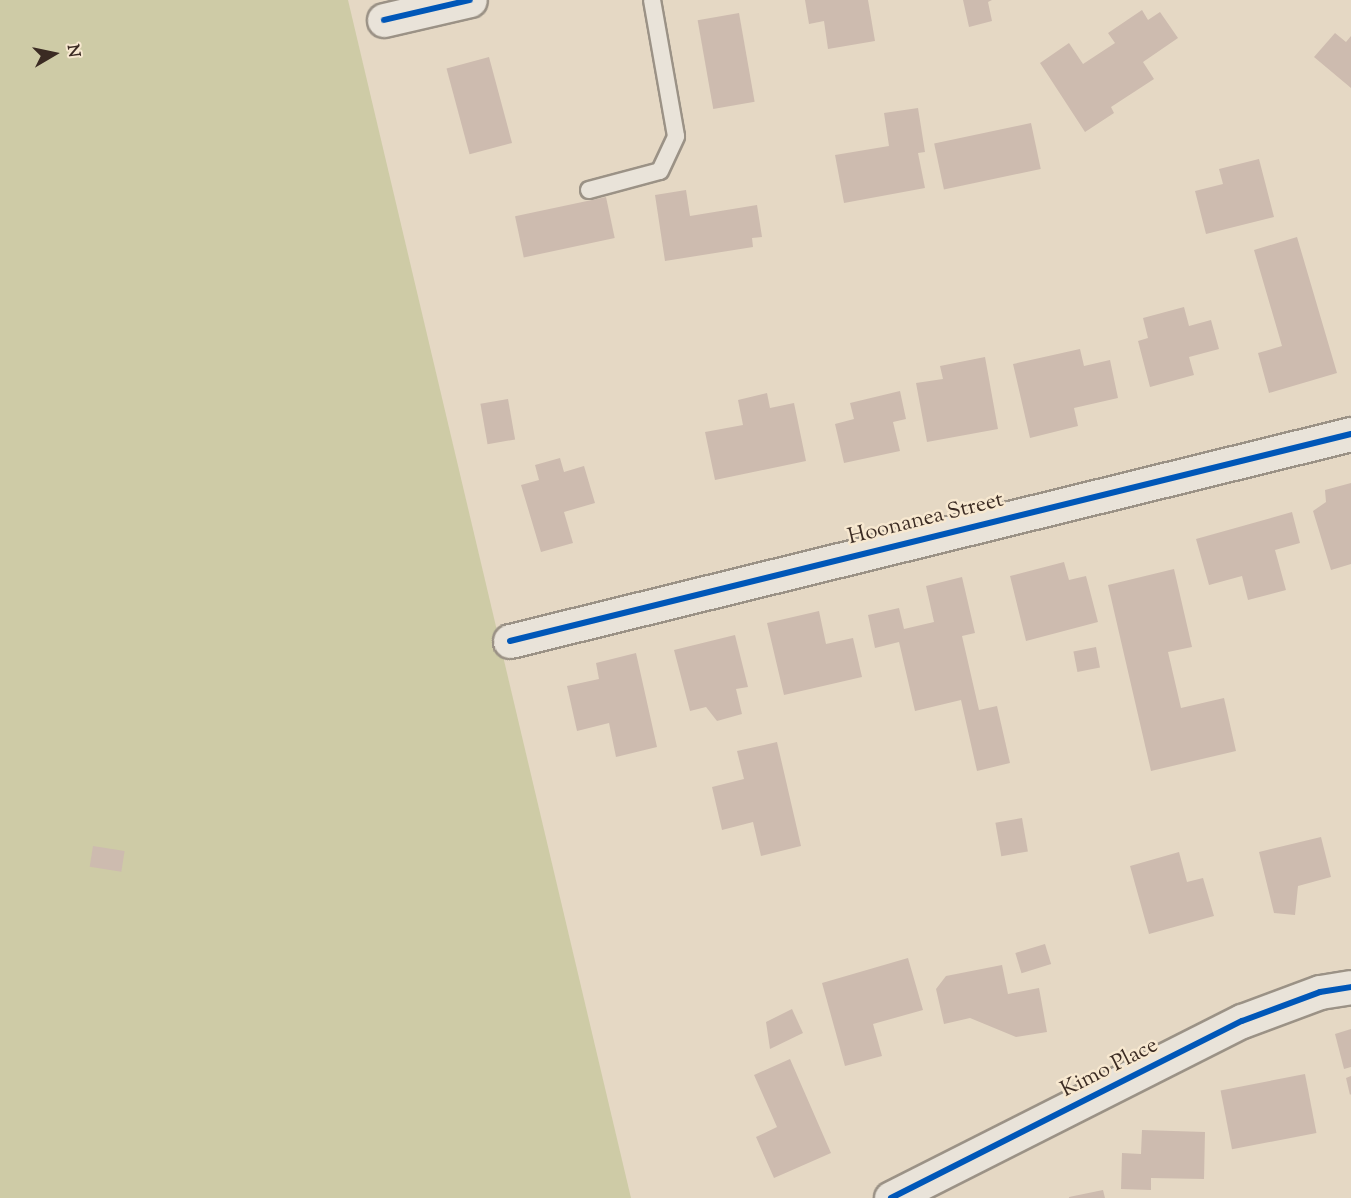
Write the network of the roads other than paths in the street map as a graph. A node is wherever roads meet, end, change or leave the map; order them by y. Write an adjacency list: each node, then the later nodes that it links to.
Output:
1 (470, 0): 3 (street)
2 (652, 0): 4 (lane)
3 (384, 20)
4 (590, 190)
5 (1351, 434): 6 (street, Hoonanea Street)
6 (510, 640)
7 (1351, 987): 8 (street, Kimo Place)
8 (891, 1198)

